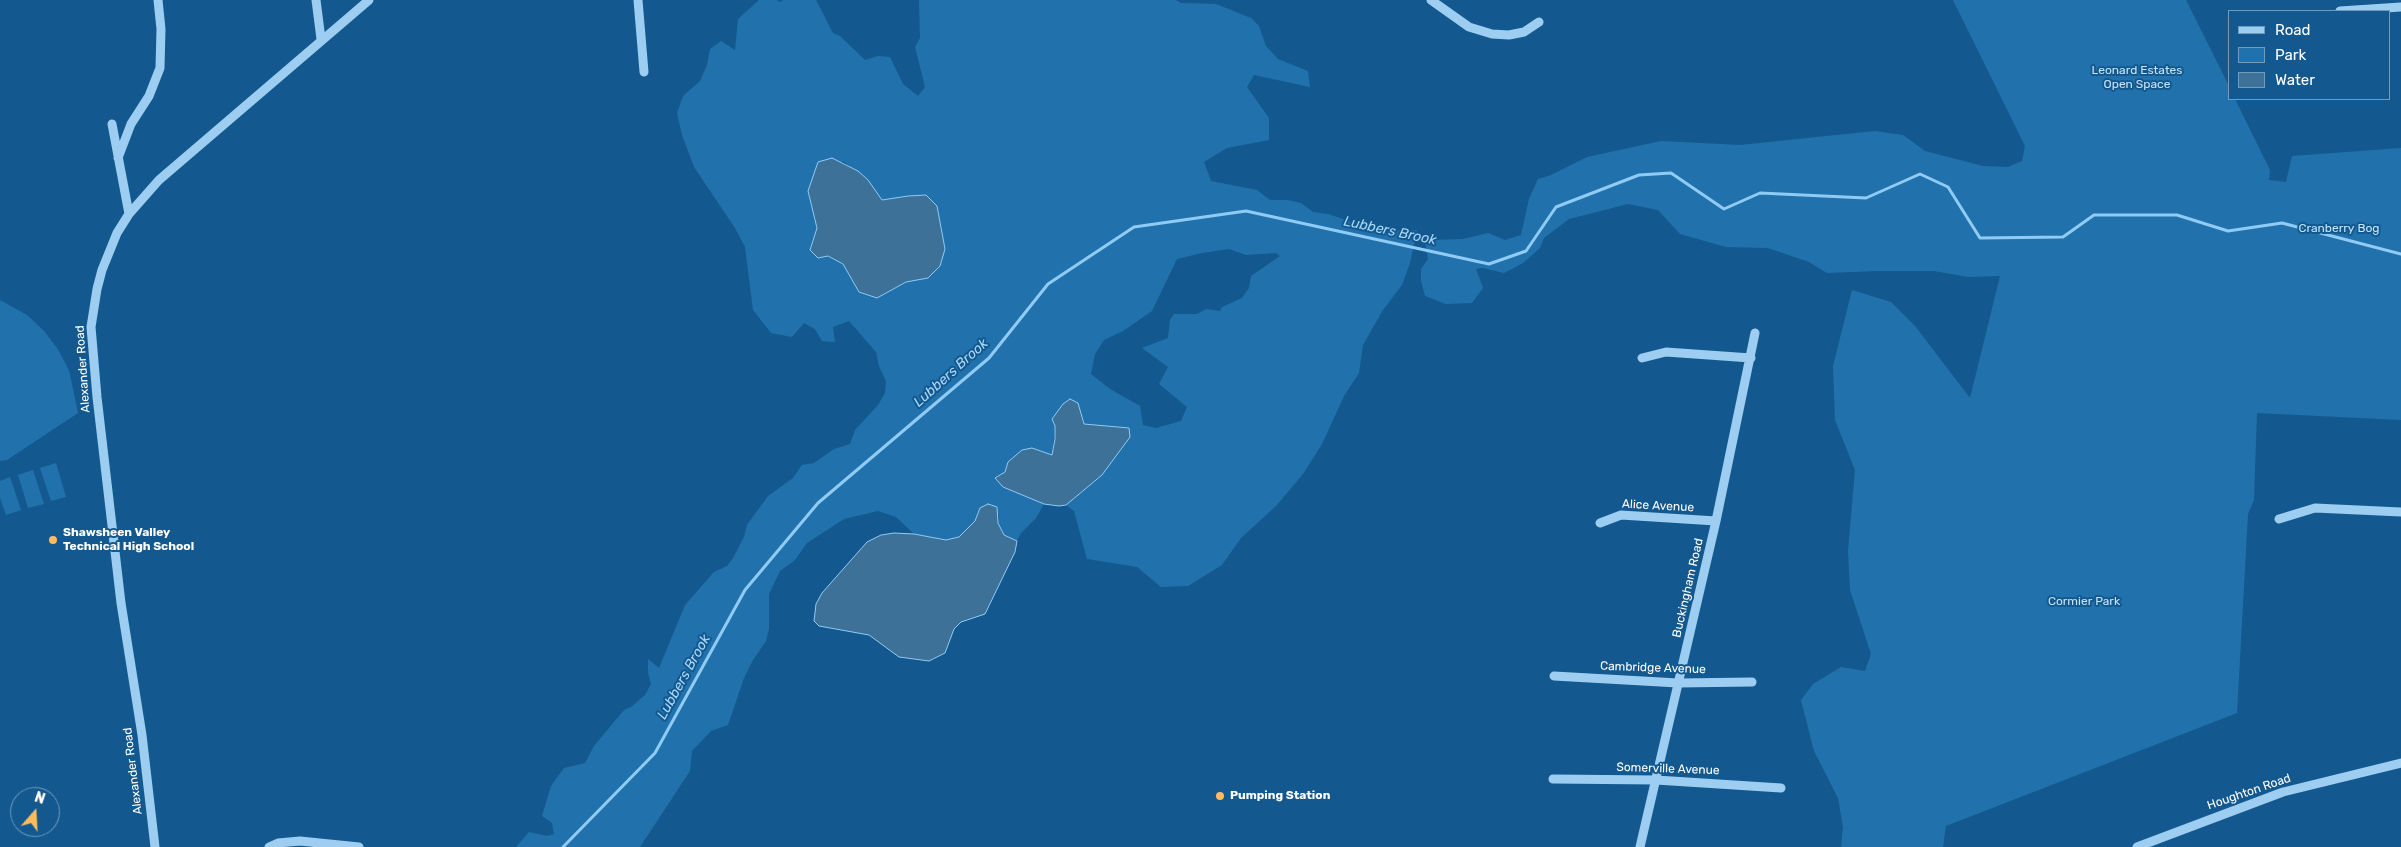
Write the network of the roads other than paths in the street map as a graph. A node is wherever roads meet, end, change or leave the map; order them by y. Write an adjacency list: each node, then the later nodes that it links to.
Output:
1 (158, 0): 12 (street)
2 (316, 0): 9 (street)
3 (368, 0): 9 (street, Alexander Road)
4 (638, 0): 10 (street)
5 (1431, 0): 8 (street)
6 (2401, 7): 7 (street)
7 (2355, 10)
8 (1540, 22)
9 (321, 39): 13 (street, Alexander Road)
10 (644, 72)
11 (112, 124): 12 (street)
12 (118, 158): 13 (street)
13 (129, 214): 28 (street, Alexander Road)
14 (1755, 333): 16 (street, Buckingham Road)
15 (1642, 358): 16 (street)
16 (1751, 358): 19 (street, Buckingham Road)
17 (2401, 512): 18 (street)
18 (2279, 519)
19 (1716, 521): 20 (street, Alice Avenue); 23 (street, Buckingham Road)
20 (1600, 523)
21 (1554, 676): 23 (street, Cambridge Avenue)
22 (1752, 682): 23 (street, Cambridge Avenue)
23 (1678, 684): 26 (street, Buckingham Road)
24 (2401, 763): 32 (street, Houghton Road)
25 (1553, 779): 26 (street, Somerville Avenue)
26 (1656, 780): 27 (street, Somerville Avenue); 31 (street, Buckingham Road)
27 (1781, 788)
28 (155, 847)
29 (269, 847): 30 (street)
30 (359, 847)
31 (1640, 847)
32 (2137, 847)

